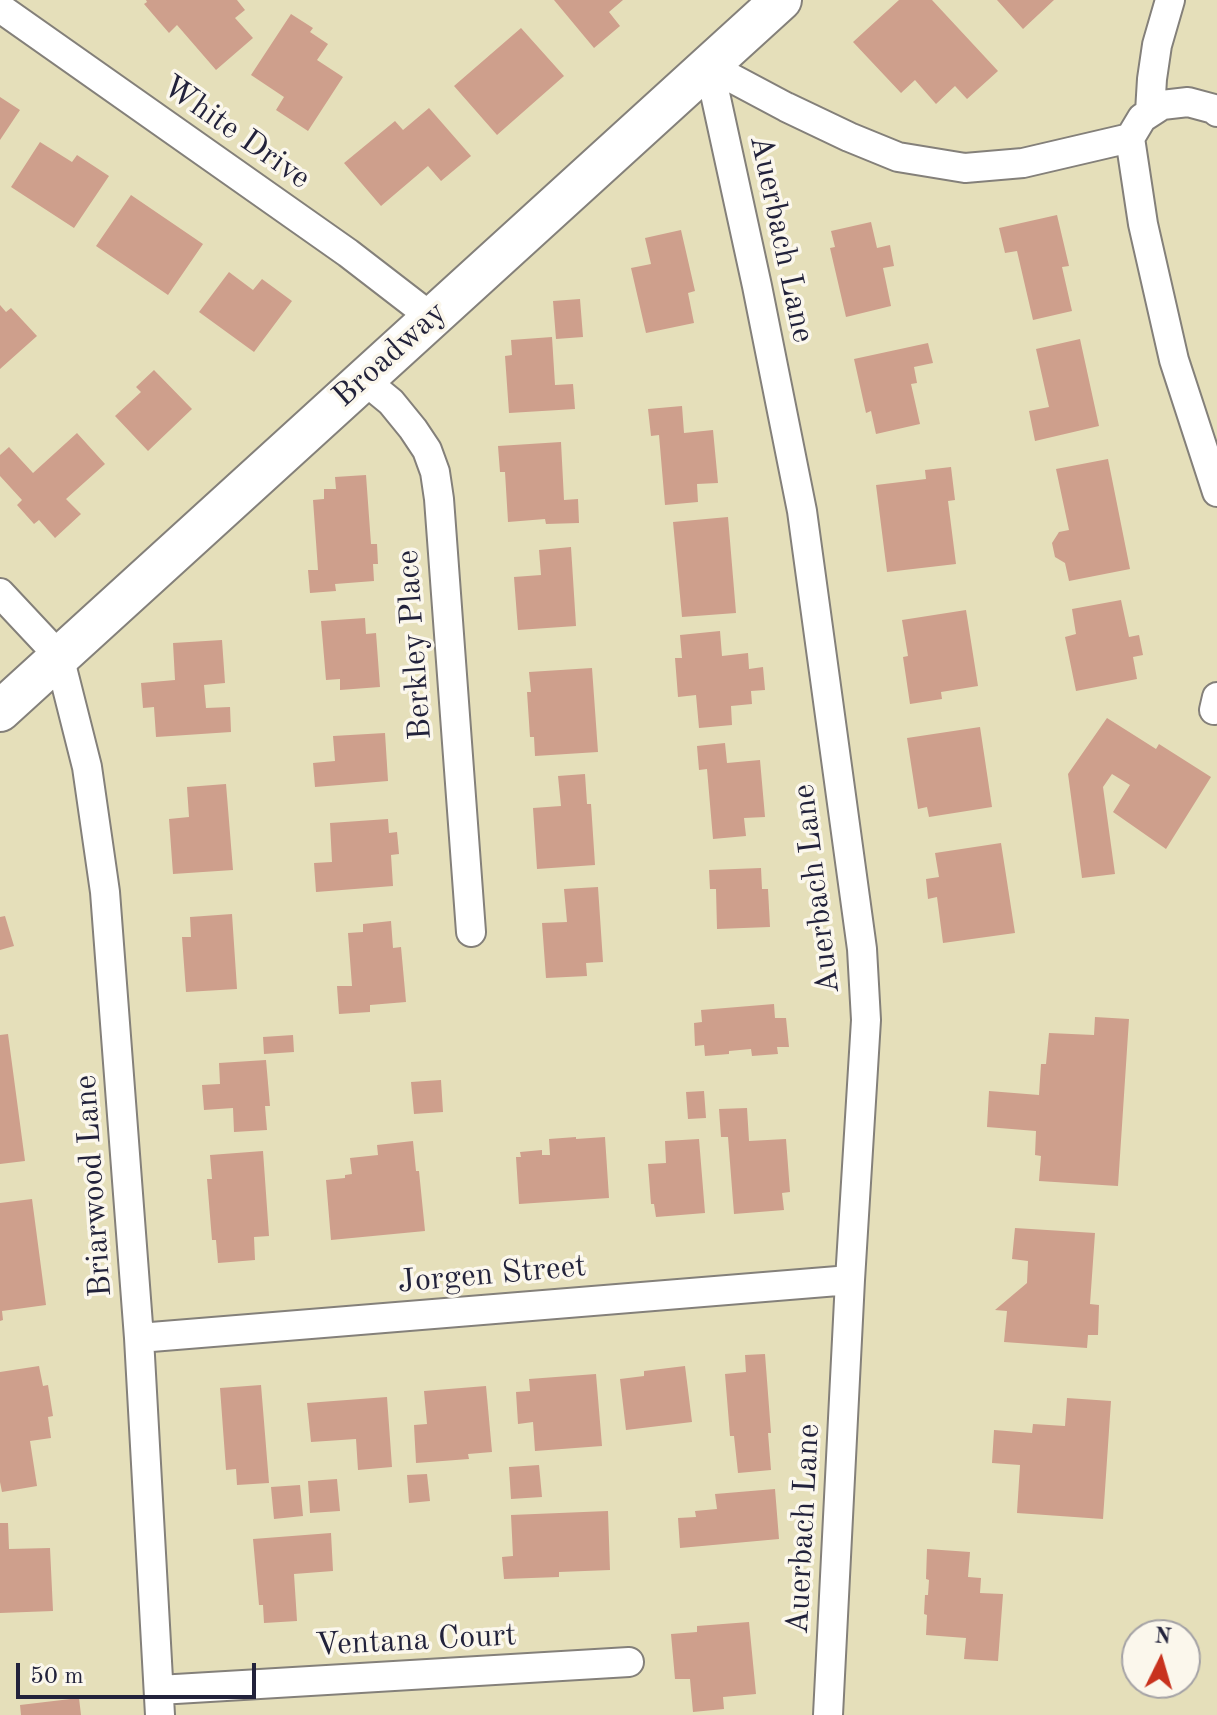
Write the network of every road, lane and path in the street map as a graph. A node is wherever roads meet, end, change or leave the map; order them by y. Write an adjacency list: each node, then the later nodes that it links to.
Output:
1 (781, 0): 4 (main road, Broadway)
2 (1170, 0): 5 (street)
3 (0, 8): 8 (street, White Drive)
4 (709, 66): 7 (street); 8 (main road, Broadway); 15 (street, Auerbach Lane)
5 (1150, 112): 6 (street); 7 (street)
6 (1217, 112)
7 (1130, 138): 10 (street)
8 (431, 317): 9 (main road, Broadway)
9 (363, 379): 12 (main road, Broadway); 14 (street, Berkley Place)
10 (1217, 492)
11 (0, 593): 12 (street)
12 (59, 656): 13 (main road, Broadway); 16 (street, Briarwood Lane)
13 (0, 711)
14 (471, 932)
15 (850, 1280): 16 (street, Jorgen Street); 19 (street, Auerbach Lane)
16 (139, 1338): 18 (street, Briarwood Lane)
17 (629, 1662): 18 (street, Ventana Court)
18 (160, 1702)
19 (828, 1715)

